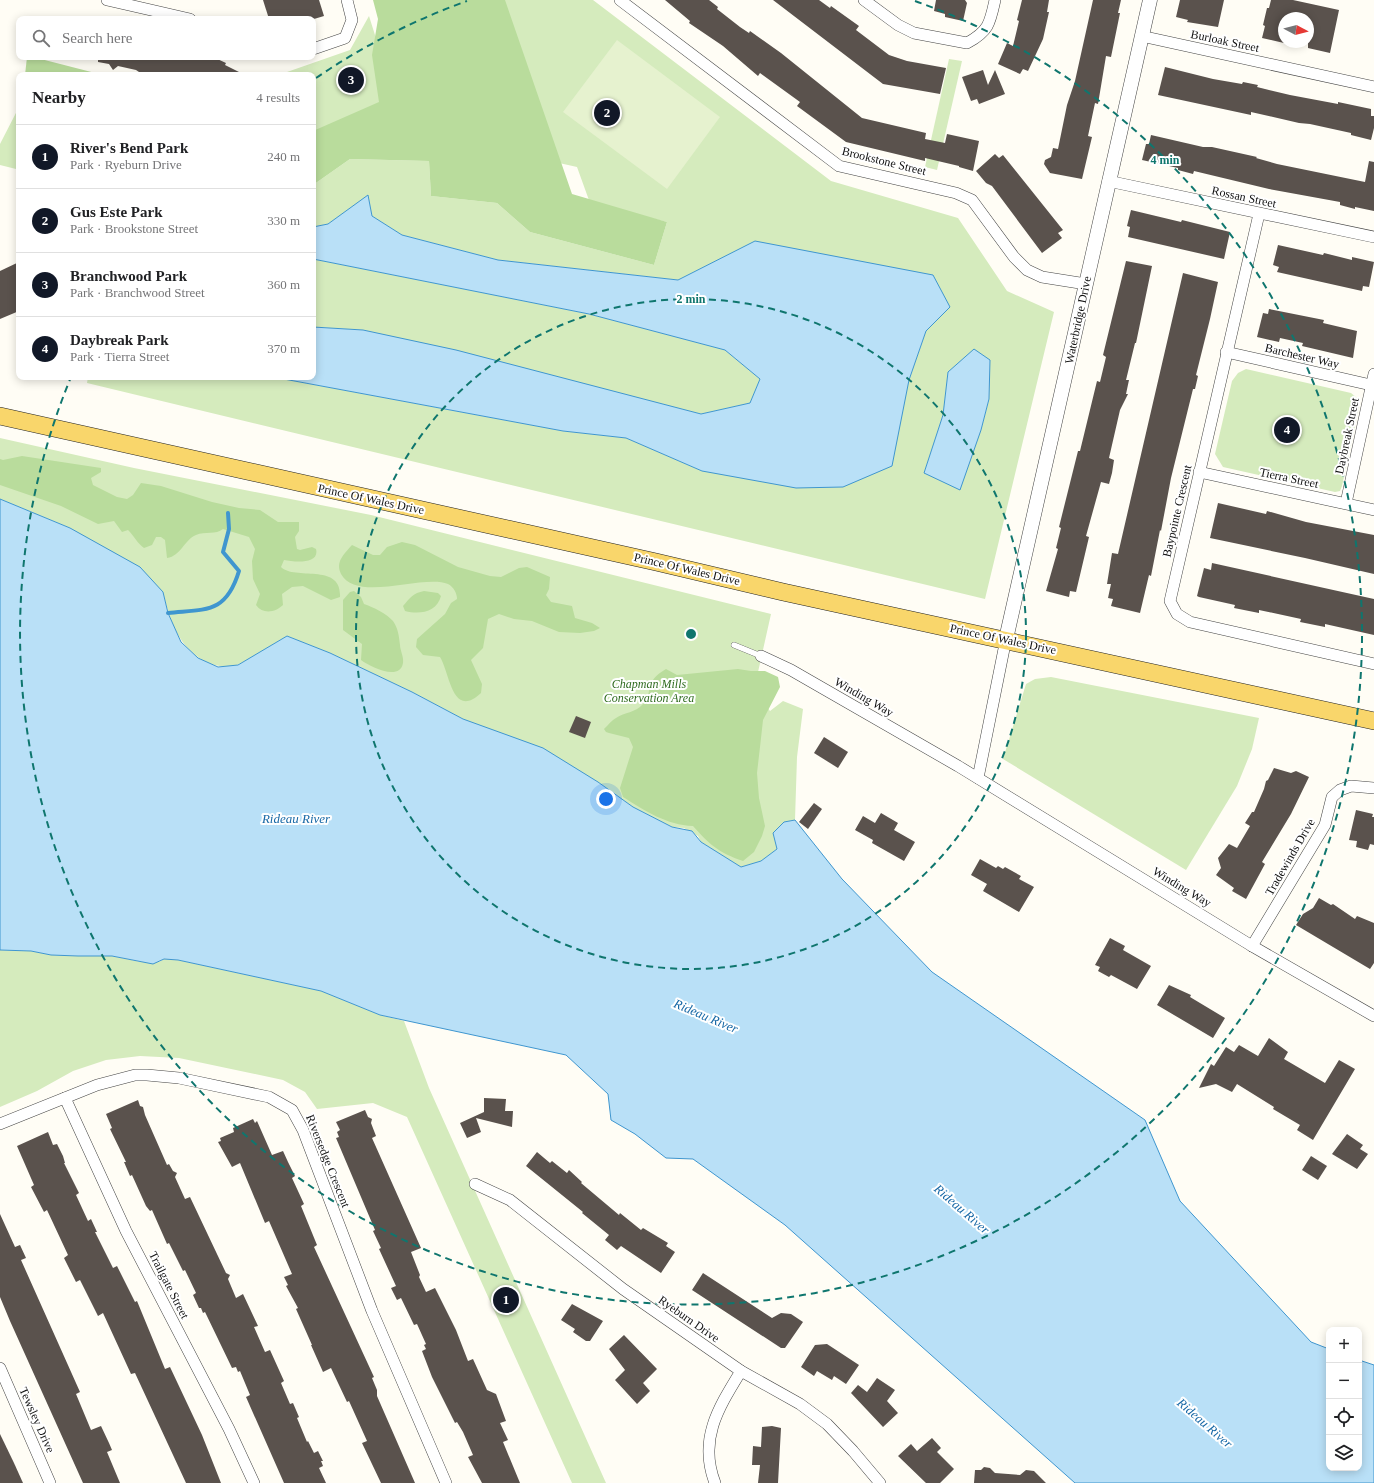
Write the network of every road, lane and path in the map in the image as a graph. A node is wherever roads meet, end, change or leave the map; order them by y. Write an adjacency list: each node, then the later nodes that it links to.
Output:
1 (107, 0): 7 (street)
2 (347, 0): 10 (street)
3 (620, 0): 15 (street, Brookstone Street)
4 (864, 0): 5 (street)
5 (995, 0)
6 (1150, 0): 9 (street, Waterbridge Drive)
7 (130, 2): 8 (street)
8 (179, 16)
9 (1141, 36): 11 (street, Burloak Street); 12 (street, Waterbridge Drive)
10 (316, 48)
11 (1374, 87)
12 (1108, 181): 13 (street, Rossan Street); 15 (street, Waterbridge Drive)
13 (1258, 214): 14 (street, Rossan Street); 16 (street, Baypointe Crescent)
14 (1374, 238)
15 (1086, 284): 23 (street, Waterbridge Drive)
16 (1226, 352): 18 (street, Barchester Way); 20 (street, Baypointe Crescent)
17 (1374, 374): 18 (street, Daybreak Street)
18 (1371, 385): 21 (street, Daybreak Street)
19 (0, 416): 23 (main road, Prince Of Wales Drive)
20 (1199, 472): 21 (street, Tierra Street); 26 (street, Baypointe Crescent)
21 (1346, 503): 22 (street, Tierra Street)
22 (1374, 510)
23 (1006, 639): 27 (main road, Prince Of Wales Drive); 28 (street)
24 (734, 645): 25 (lane, Winding Way)
25 (761, 656): 28 (street, Winding Way)
26 (1374, 664)
27 (1374, 721)
28 (978, 778): 30 (street, Winding Way)
29 (1374, 788): 30 (street, Tradewinds Drive)
30 (1252, 946): 31 (street, Winding Way)
31 (1374, 1016)
32 (65, 1098): 33 (street, Riversedge Crescent); 38 (street, Trailgate Street); 39 (street, Riversedge Crescent)
33 (0, 1124)
34 (475, 1184): 36 (street, Ryeburn Drive)
35 (0, 1368): 37 (street, Tewsley Drive)
36 (741, 1371): 40 (street); 41 (street, Ryeburn Drive)
37 (50, 1483)
38 (254, 1483)
39 (446, 1483)
40 (715, 1483)
41 (880, 1483)

